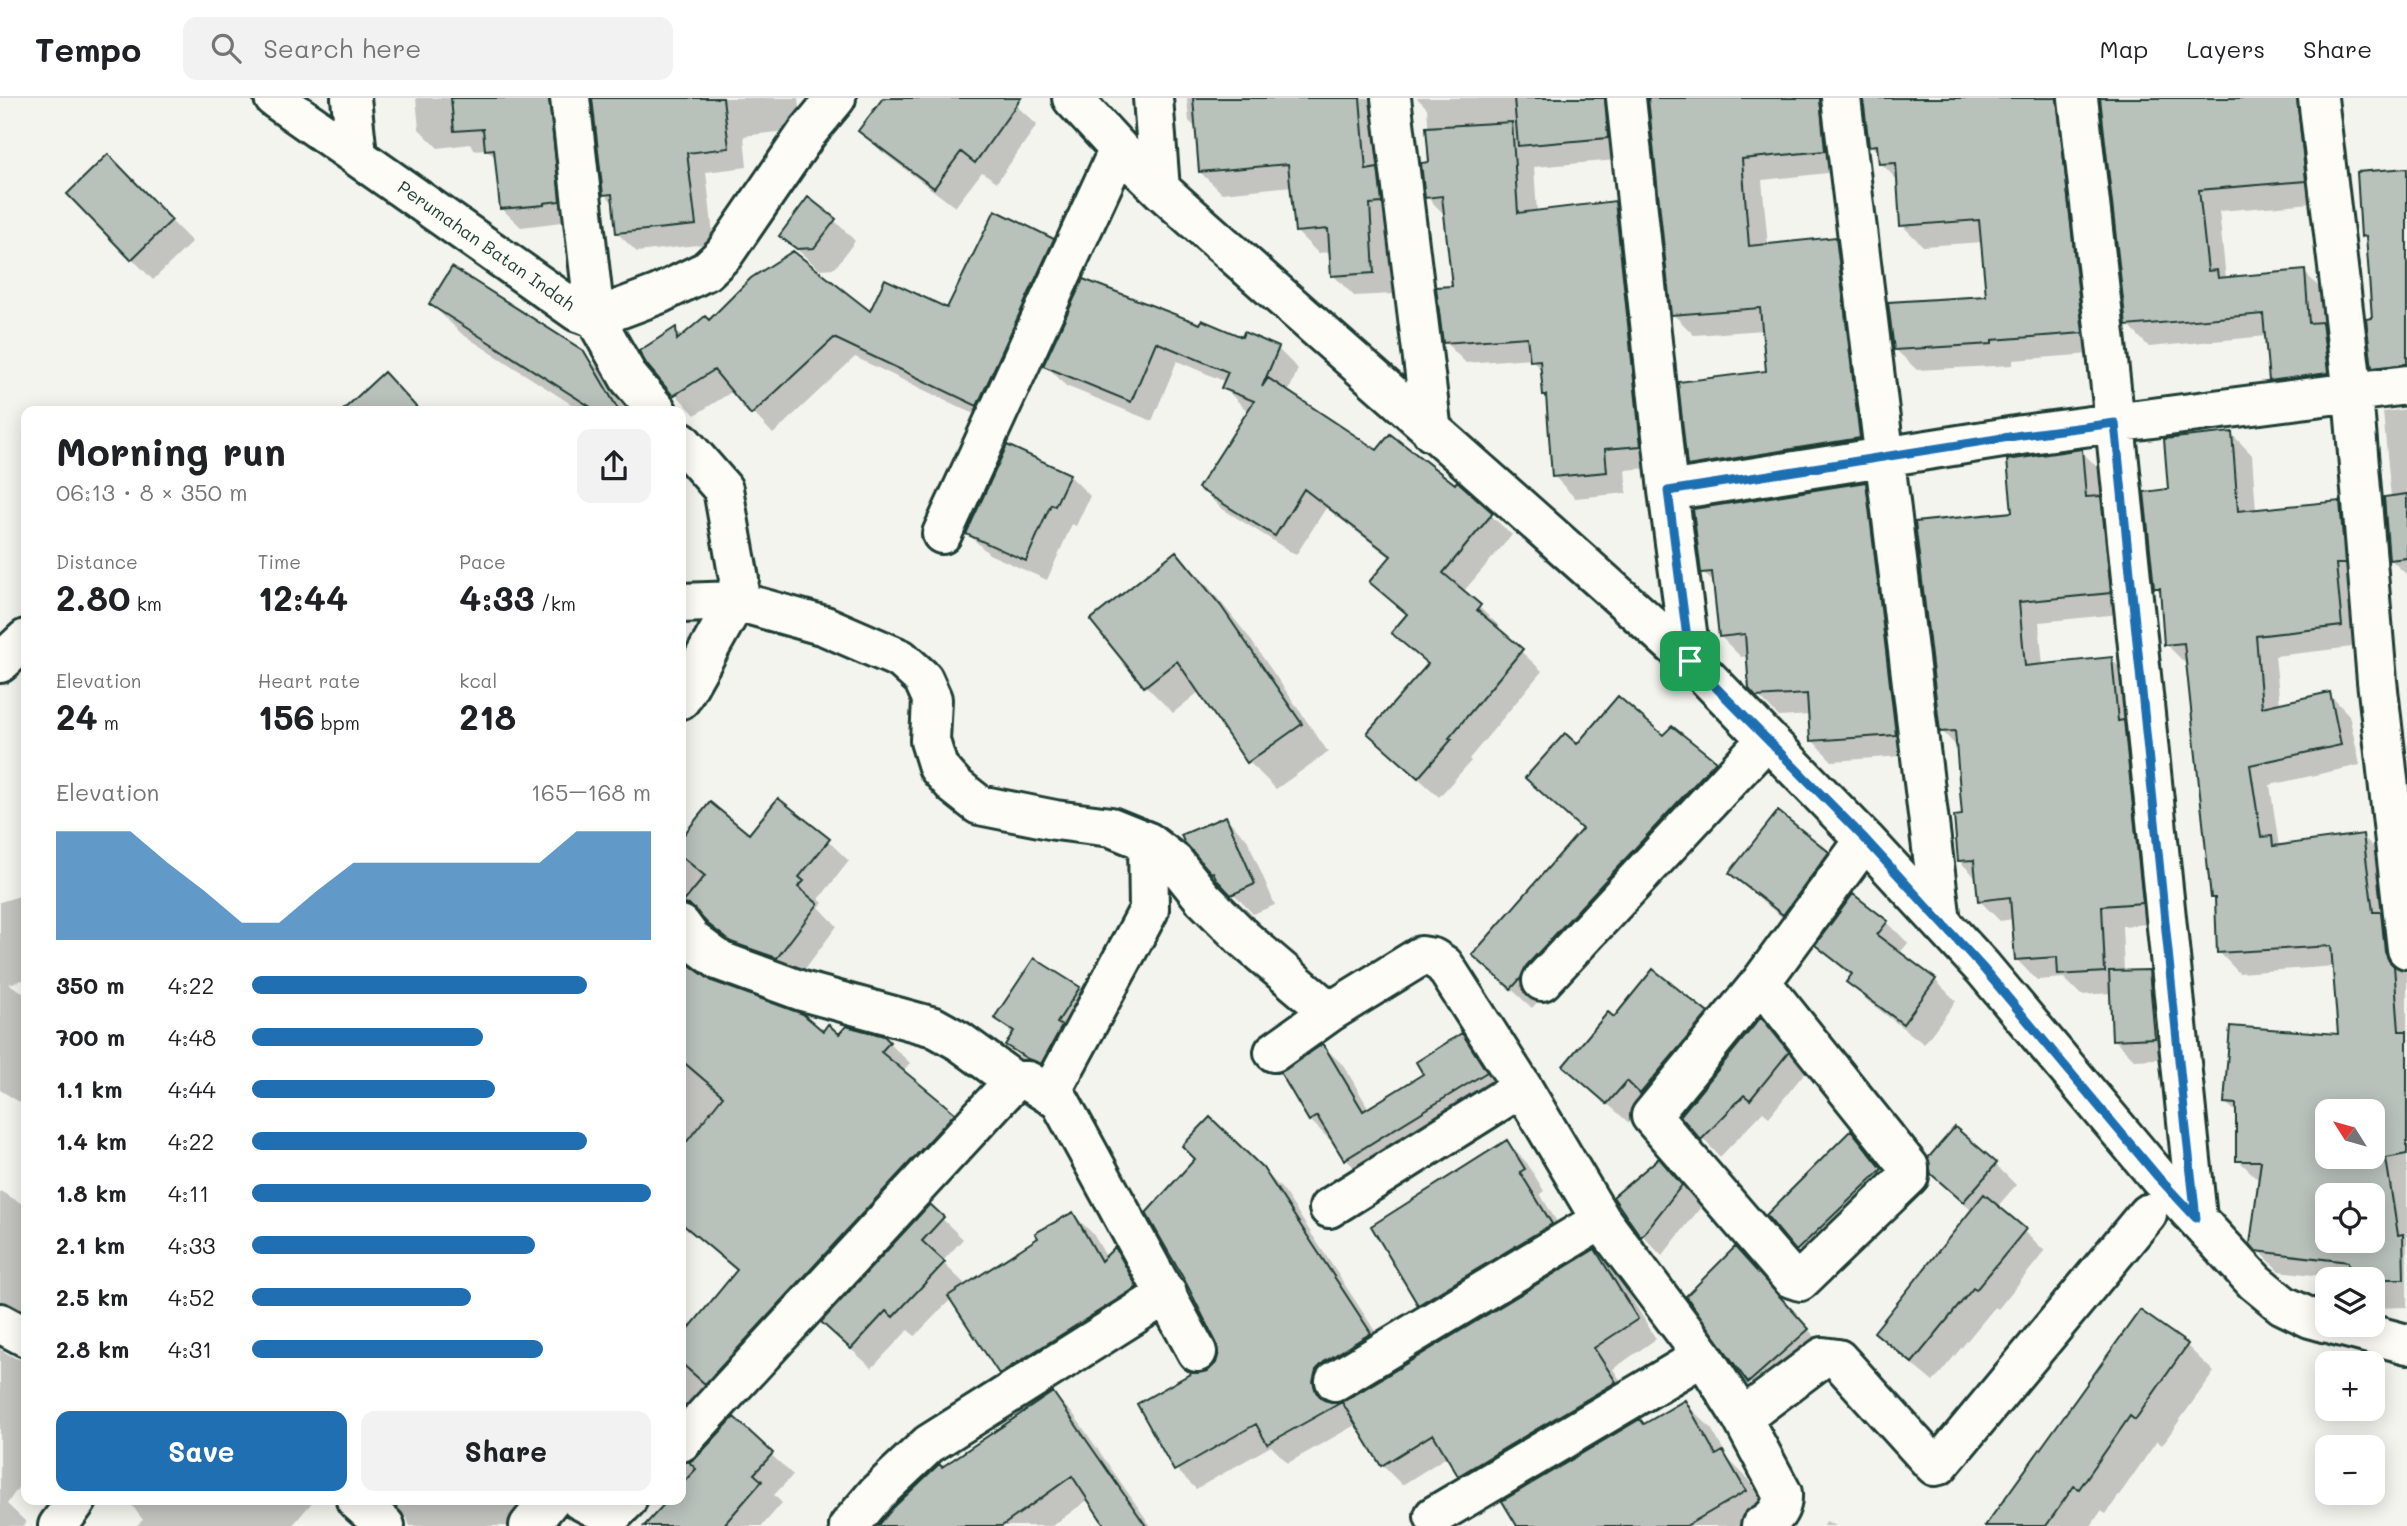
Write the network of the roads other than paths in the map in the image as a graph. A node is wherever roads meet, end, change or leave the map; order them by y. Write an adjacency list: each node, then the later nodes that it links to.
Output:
1 (274, 98): 14 (street, Perumahan Batan Indah)
2 (351, 98): 14 (street)
3 (570, 98): 16 (street)
4 (836, 98): 12 (street, Perumahan Batan Indah)
5 (1072, 98): 13 (street)
6 (1153, 98): 15 (street)
7 (1391, 98): 21 (street)
8 (1626, 98): 24 (street)
9 (1841, 98): 23 (street)
10 (2078, 98): 20 (street)
11 (2318, 98): 18 (street)
12 (804, 115): 16 (street, Perumahan Batan Indah)
13 (1119, 149): 15 (street); 25 (street)
14 (357, 155): 16 (street, Perumahan Batan Indah)
15 (1160, 189): 21 (street)
16 (595, 318): 19 (street)
17 (2407, 386): 18 (street)
18 (2353, 394): 20 (street); 37 (street)
19 (652, 406)
20 (2115, 423): 23 (street); 47 (street)
21 (1432, 432): 29 (street)
22 (686, 447): 26 (street)
23 (1886, 457): 24 (street); 35 (street)
24 (1668, 491): 29 (street)
25 (942, 534)
26 (738, 590): 27 (street); 31 (street); 34 (street)
27 (686, 602)
28 (21, 644): 30 (street)
29 (1690, 661): 32 (street)
30 (0, 663)
31 (686, 689)
32 (1767, 739): 33 (street); 38 (street)
33 (1865, 839): 35 (street); 39 (street)
34 (1148, 842): 40 (street); 44 (street)
35 (1941, 922): 47 (street)
36 (686, 932): 42 (street)
37 (2407, 949)
38 (1542, 981)
39 (1762, 982): 39 (street)
40 (1330, 1012): 41 (street); 43 (street)
41 (1274, 1052)
42 (1014, 1082): 44 (street); 59 (street)
43 (1522, 1087): 45 (street); 48 (street)
44 (1050, 1094): 49 (street)
45 (1329, 1208)
46 (2147, 1214): 58 (street)
47 (2196, 1218): 50 (street)
48 (1601, 1220): 56 (street); 57 (street)
49 (1167, 1294): 55 (street); 69 (street)
50 (2315, 1319)
51 (0, 1323): 52 (street)
52 (21, 1334)
53 (2380, 1337): 54 (street)
54 (2407, 1344)
55 (1197, 1352)
56 (1703, 1356): 58 (street); 65 (street)
57 (1335, 1381)
58 (1742, 1418): 70 (street)
59 (686, 1437)
60 (73, 1505): 66 (street)
61 (362, 1505): 67 (street)
62 (546, 1505): 68 (street)
63 (590, 1505): 64 (street)
64 (622, 1505)
65 (1434, 1516)
66 (58, 1526)
67 (385, 1526)
68 (529, 1526)
69 (849, 1526)
70 (1760, 1526)

